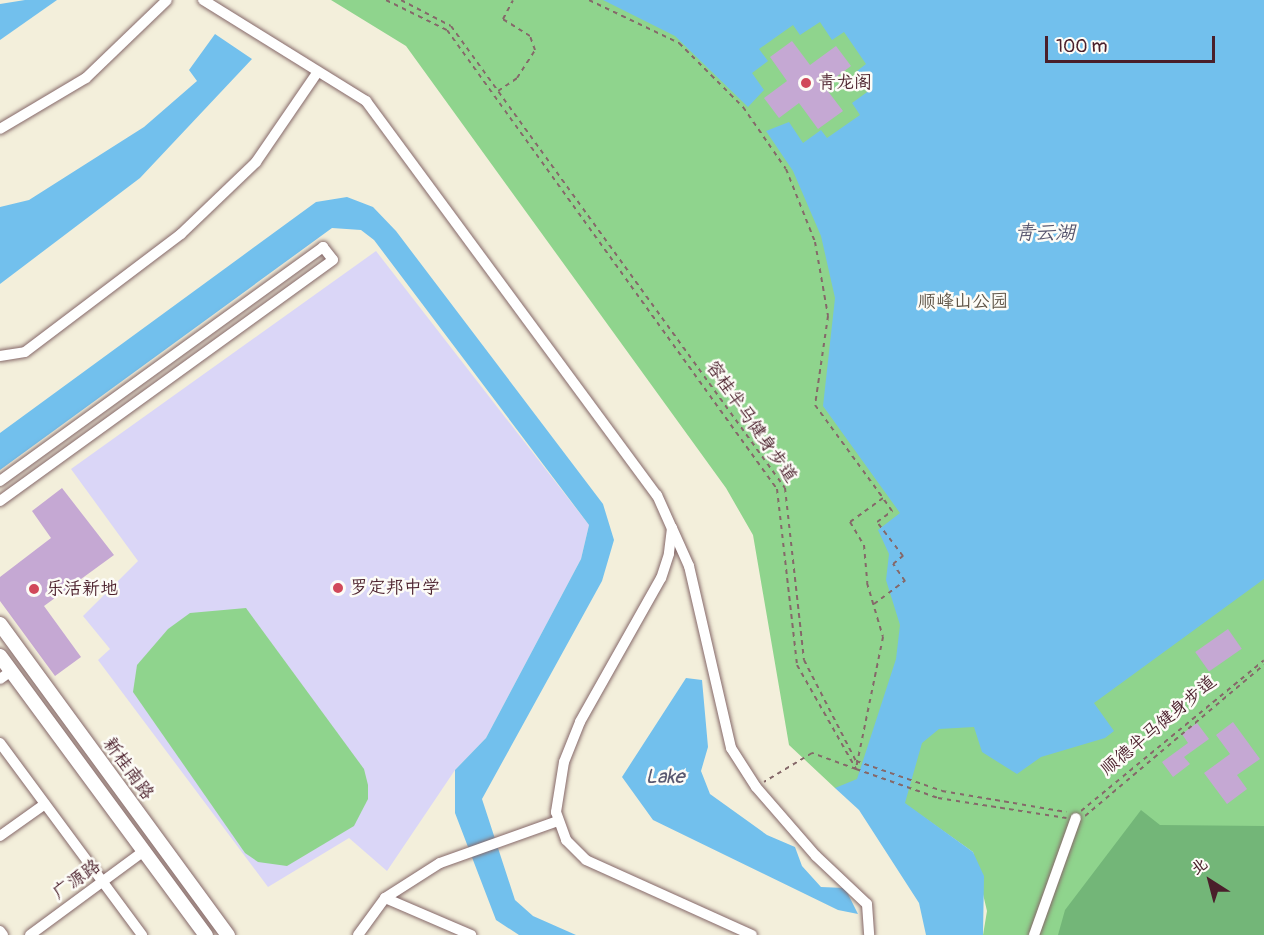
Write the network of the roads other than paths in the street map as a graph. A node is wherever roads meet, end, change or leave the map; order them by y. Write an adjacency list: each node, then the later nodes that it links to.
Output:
1 (167, 0): 4 (street)
2 (203, 0): 3 (street)
3 (317, 73): 5 (street); 8 (street)
4 (0, 129)
5 (0, 356)
6 (0, 481): 7 (street)
7 (0, 501)
8 (672, 528): 15 (street); 29 (street)
9 (0, 624): 25 (main road, 新桂南路)
10 (0, 656): 11 (main road, 新桂南路)
11 (6, 675): 17 (main road, 新桂南路)
12 (2, 751): 13 (street)
13 (45, 804): 16 (street); 18 (street)
14 (1077, 816): 30 (street)
15 (558, 821): 19 (street); 28 (street)
16 (0, 836)
17 (144, 851): 18 (street, 广源路); 24 (main road, 新桂南路)
18 (103, 881): 22 (street, 广源路); 23 (street)
19 (385, 898): 26 (street); 27 (street)
20 (0, 931): 21 (street)
21 (3, 935)
22 (30, 935)
23 (142, 935)
24 (206, 935)
25 (228, 935)
26 (358, 935)
27 (471, 935)
28 (752, 935)
29 (869, 935)
30 (1034, 935)

